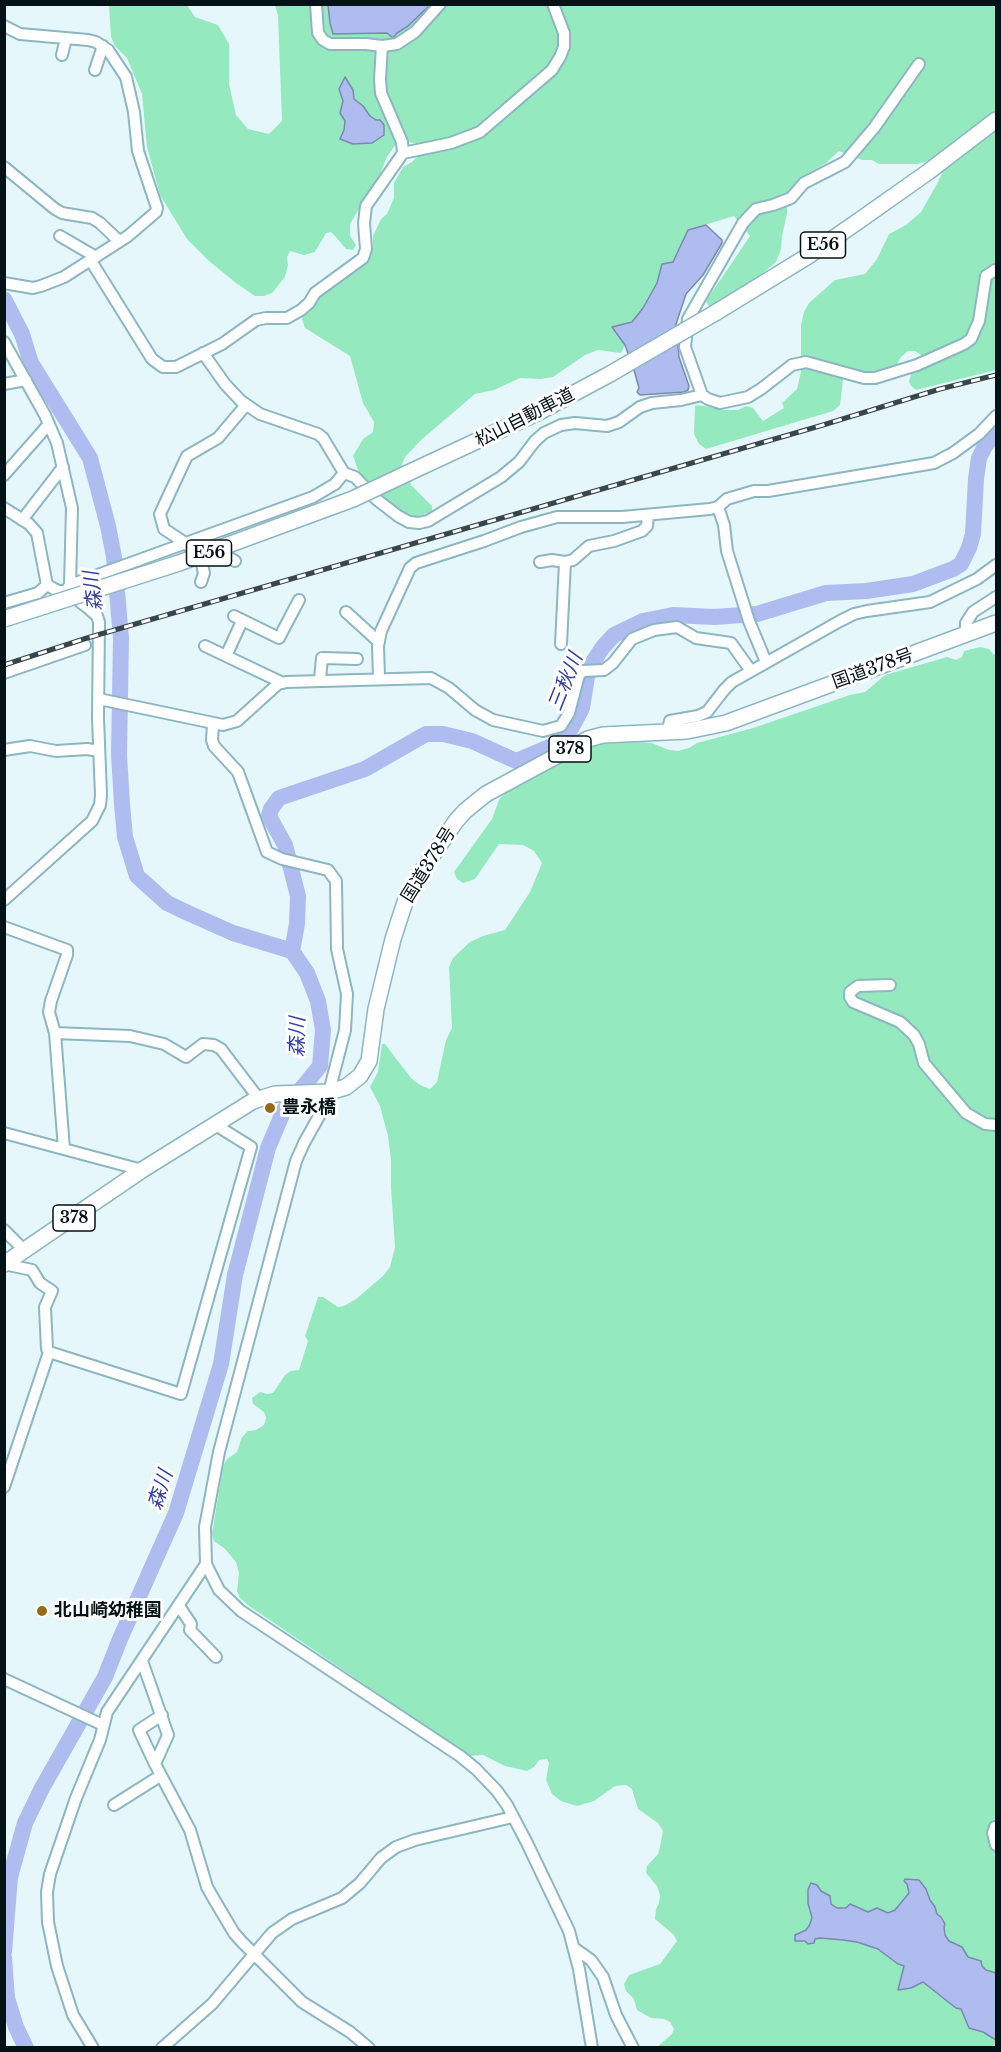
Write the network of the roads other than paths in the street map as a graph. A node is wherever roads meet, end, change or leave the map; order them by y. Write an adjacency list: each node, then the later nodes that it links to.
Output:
1 (316, 4): 7 (street)
2 (440, 4): 7 (street)
3 (553, 4): 12 (street)
4 (4, 27): 5 (street)
5 (66, 38): 6 (street); 8 (street)
6 (103, 46): 10 (street); 15 (street)
7 (382, 46): 12 (street)
8 (62, 55)
9 (919, 64): 23 (street)
10 (95, 70)
11 (996, 120): 46 (highway, 松山自動車道 / E56, bridge)
12 (403, 153): 20 (street)
13 (4, 167): 15 (street)
14 (60, 236): 16 (street)
15 (118, 241): 16 (street)
16 (93, 259): 18 (street); 20 (street)
17 (996, 270): 23 (street)
18 (7, 283)
19 (4, 342): 21 (street)
20 (202, 353): 24 (street)
21 (26, 380): 22 (street); 26 (street)
22 (4, 384)
23 (702, 395): 28 (street)
24 (246, 405): 28 (street); 34 (street)
25 (996, 416): 30 (street)
26 (49, 424): 27 (street); 29 (street)
27 (63, 467): 33 (street); 41 (street)
28 (345, 473): 34 (street)
29 (4, 475)
30 (718, 507): 32 (street); 55 (street)
31 (4, 508): 33 (street)
32 (648, 515): 37 (street); 49 (street)
33 (22, 520): 40 (street)
34 (187, 544): 35 (street); 39 (street); 41 (street)
35 (235, 561)
36 (540, 562): 37 (street)
37 (565, 562): 50 (street)
38 (996, 565): 55 (street)
39 (201, 582)
40 (47, 585): 41 (street); 44 (street)
41 (68, 588): 61 (street)
42 (996, 597): 48 (street)
43 (299, 600): 53 (street)
44 (4, 603)
45 (346, 612): 49 (street)
46 (4, 619)
47 (996, 623): 48 (highway, 国道378号 / 378)
48 (966, 634): 63 (highway, 国道378号 / 378)
49 (379, 642): 58 (street)
50 (561, 644)
51 (85, 645): 57 (street)
52 (205, 646): 53 (street)
53 (226, 656): 60 (street)
54 (357, 659): 59 (street)
55 (766, 662): 56 (street)
56 (751, 671): 58 (street); 63 (street)
57 (4, 673)
58 (379, 678): 59 (street)
59 (321, 680): 60 (street)
60 (283, 683): 62 (street)
61 (103, 699): 62 (street); 65 (street)
62 (213, 724): 70 (street)
63 (667, 733): 70 (highway, 国道378号 / 378)
64 (4, 750): 65 (street)
65 (99, 752): 66 (street)
66 (4, 900)
67 (4, 927): 69 (street)
68 (890, 985): 73 (street)
69 (55, 1034): 71 (street); 75 (street)
70 (322, 1092): 71 (highway, 国道378号 / 378); 82 (street)
71 (259, 1099): 72 (highway, 国道378号 / 378)
72 (214, 1124): 76 (highway, 国道378号 / 378); 80 (street)
73 (996, 1125)
74 (4, 1133): 75 (street)
75 (64, 1149): 76 (street)
76 (142, 1170): 78 (highway, 国道378号 / 378)
77 (4, 1230): 78 (street)
78 (25, 1251): 79 (highway, 国道378号 / 378)
79 (4, 1264): 80 (street)
80 (49, 1352): 81 (street)
81 (4, 1487)
82 (206, 1564): 83 (street); 92 (street)
83 (179, 1606): 84 (street); 85 (street)
84 (216, 1657)
85 (141, 1661): 87 (street); 88 (street)
86 (4, 1678): 88 (street)
87 (162, 1715): 89 (street); 89 (street)
88 (103, 1725): 97 (street)
89 (155, 1764): 90 (street)
90 (160, 1776): 91 (street); 96 (street)
91 (114, 1805)
92 (513, 1817): 95 (street); 96 (street)
93 (994, 1827): 94 (street)
94 (996, 1845)
95 (574, 1948): 100 (street); 101 (street)
96 (253, 1954): 98 (street); 99 (street)
97 (93, 2048)
98 (162, 2048)
99 (369, 2048)
100 (592, 2048)
101 (633, 2048)

